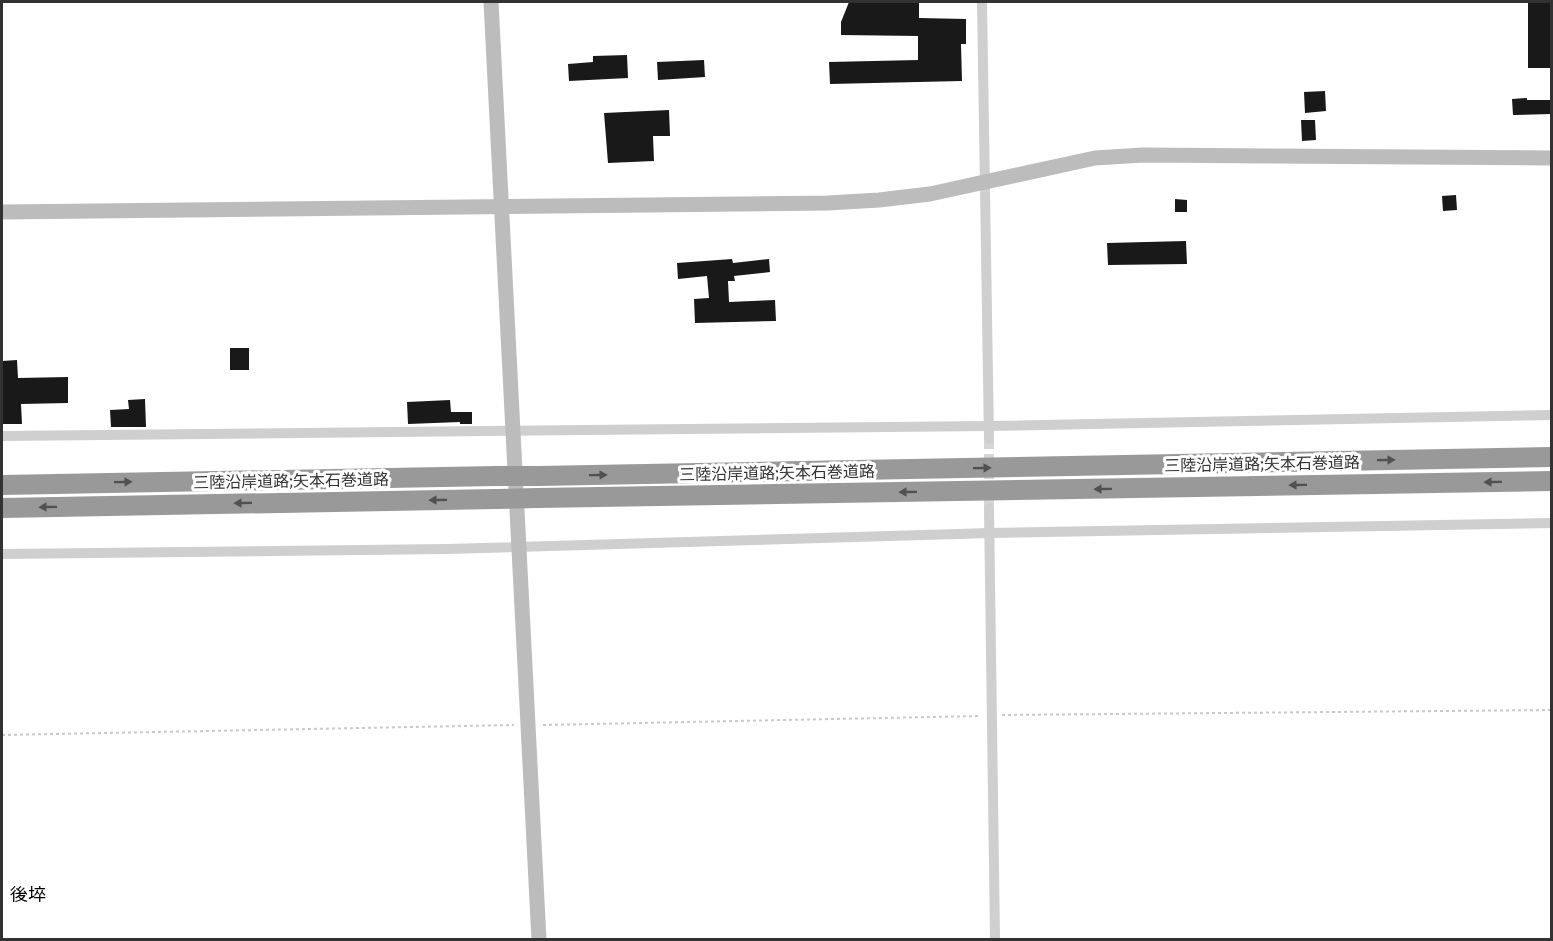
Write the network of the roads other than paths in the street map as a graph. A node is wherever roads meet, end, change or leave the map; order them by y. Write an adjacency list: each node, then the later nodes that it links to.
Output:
1 (491, 2): 5 (street)
2 (982, 2): 4 (street)
3 (1551, 158): 4 (street)
4 (985, 181): 5 (street); 8 (street)
5 (502, 206): 6 (street); 9 (street)
6 (2, 212)
7 (1551, 415): 8 (street)
8 (989, 426): 9 (street); 11 (street)
9 (514, 432): 10 (street); 19 (street)
10 (2, 436)
11 (989, 439)
12 (1551, 458): 14 (highway, 三陸沿岸道路;矢本石巻道路, one-way to 12, bridge)
13 (1551, 481): 15 (highway, 三陸沿岸道路;矢本石巻道路, one-way to 15, bridge)
14 (2, 485)
15 (2, 508)
16 (989, 508): 18 (street)
17 (1551, 523): 18 (street)
18 (991, 533): 19 (street); 22 (street)
19 (520, 546): 20 (street); 21 (street)
20 (2, 554)
21 (539, 939)
22 (995, 939)

